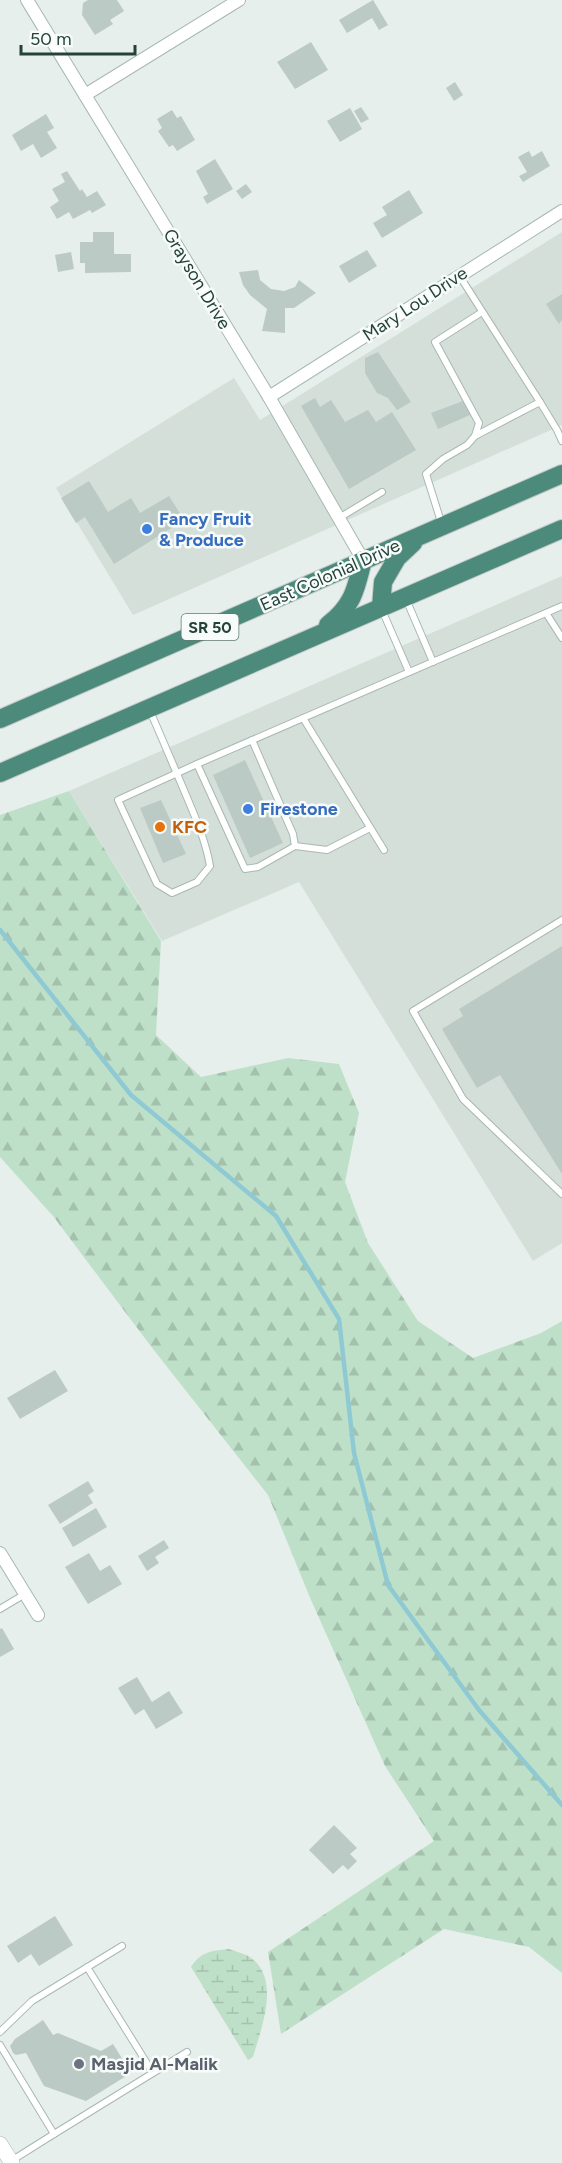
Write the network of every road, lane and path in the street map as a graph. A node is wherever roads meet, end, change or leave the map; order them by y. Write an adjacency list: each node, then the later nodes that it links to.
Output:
1 (27, 0): 3 (street, Grayson Drive)
2 (239, 0): 3 (street)
3 (85, 95): 7 (street, Grayson Drive)
4 (562, 211): 5 (street, Mary Lou Drive)
5 (459, 275): 6 (lane); 7 (street, Mary Lou Drive)
6 (482, 312): 8 (lane); 9 (lane)
7 (269, 397): 13 (street, Grayson Drive)
8 (540, 402): 9 (lane); 10 (lane)
9 (475, 436): 14 (lane)
10 (562, 441)
11 (562, 474): 14 (highway, East Colonial Drive / SR 50)
12 (382, 492): 13 (lane)
13 (339, 518): 17 (street, Grayson Drive)
14 (442, 526): 16 (highway, East Colonial Drive / SR 50)
15 (562, 529): 18 (highway, SR 50)
16 (421, 535): 17 (highway, East Colonial Drive / SR 50); 20 (highway)
17 (363, 560): 22 (highway); 28 (highway, East Colonial Drive / SR 50)
18 (405, 596): 20 (highway, SR 50); 24 (lane)
19 (562, 606): 21 (lane)
20 (381, 607): 22 (highway, SR 50); 25 (lane)
21 (546, 613): 23 (lane); 24 (lane)
22 (315, 636): 26 (highway, SR 50)
23 (562, 638)
24 (433, 662): 25 (lane)
25 (409, 672): 27 (lane)
26 (149, 708): 31 (highway, SR 50); 32 (lane)
27 (303, 718): 29 (lane); 33 (lane)
28 (0, 719)
29 (252, 740): 30 (lane); 34 (lane)
30 (197, 764): 32 (lane); 34 (lane)
31 (0, 773)
32 (176, 773): 32 (lane)
33 (370, 828): 34 (lane); 35 (lane)
34 (296, 846)
35 (384, 850)
36 (562, 920): 37 (lane)
37 (562, 1194)
38 (0, 1553): 39 (street)
39 (25, 1594): 40 (lane); 41 (street)
40 (0, 1609)
41 (38, 1615)
42 (122, 1946): 43 (lane)
43 (87, 1967): 44 (lane); 47 (lane)
44 (0, 2032)
45 (0, 2045): 48 (lane)
46 (187, 2052): 47 (lane)
47 (153, 2073): 48 (lane)
48 (54, 2134): 50 (lane)
49 (0, 2144): 50 (street)
50 (12, 2162)

